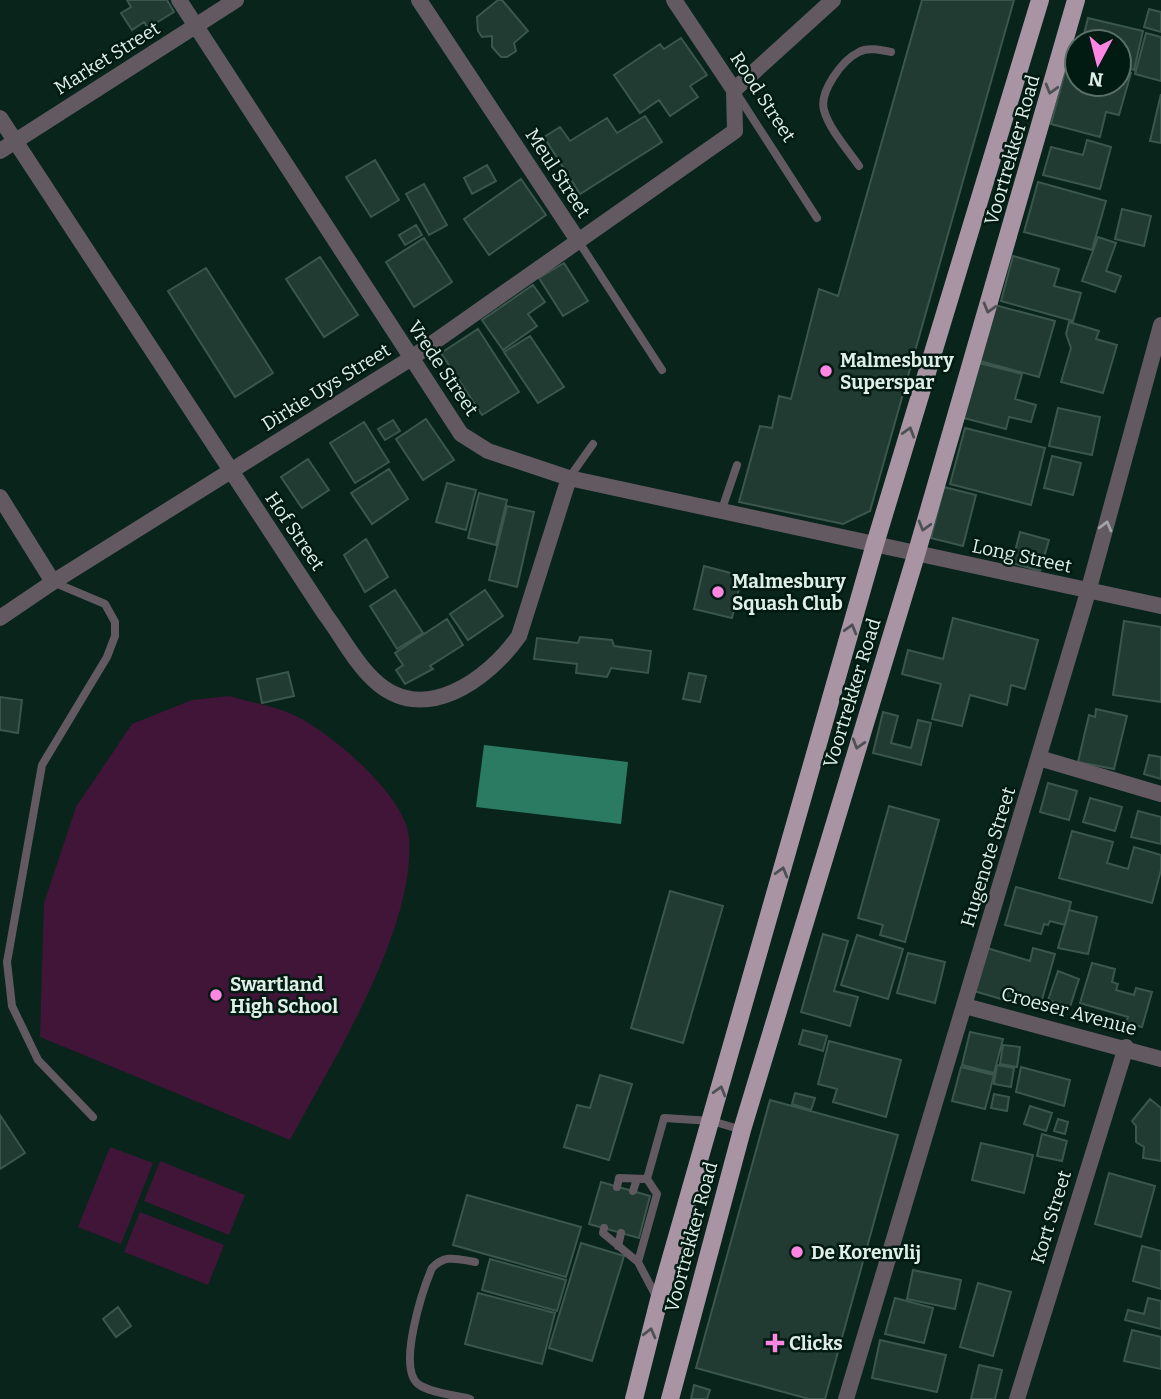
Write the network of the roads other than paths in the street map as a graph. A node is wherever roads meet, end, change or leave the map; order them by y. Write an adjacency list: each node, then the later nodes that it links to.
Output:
1 (179, 0): 8 (street, Vrede Street)
2 (236, 0): 8 (street, Market Street)
3 (419, 0): 16 (street, Meul Street)
4 (674, 0): 10 (street, Rood Street)
5 (833, 0): 10 (street)
6 (1040, 0): 26 (main road, Voortrekker Road, one-way to 6)
7 (1076, 0): 27 (main road, Voortrekker Road, one-way to 27)
8 (197, 26): 12 (street, Market Street); 18 (street, Vrede Street)
9 (891, 52): 14 (lane)
10 (734, 90): 15 (lane, Rood Street); 16 (street, Dirkie Uys Street)
11 (0, 118): 12 (street, Hof Street)
12 (15, 142): 13 (street, Market Street); 22 (street, Hof Street)
13 (0, 151)
14 (859, 166)
15 (817, 218)
16 (577, 239): 18 (street, Dirkie Uys Street); 19 (lane, Meul Street)
17 (1161, 325): 29 (street, Hugenote Street, one-way to 17)
18 (410, 359): 22 (street, Dirkie Uys Street); 23 (street, Vrede Street)
19 (662, 369)
20 (593, 444): 23 (lane)
21 (737, 465): 25 (lane)
22 (231, 473): 23 (street, Hof Street); 28 (street, Dirkie Uys Street)
23 (569, 478): 25 (street, Vrede Street)
24 (0, 497): 28 (street)
25 (722, 509): 26 (street, Vrede Street)
26 (875, 544): 27 (street, Long Street); 38 (main road, Voortrekker Road, one-way to 26)
27 (916, 555): 29 (street, Long Street); 39 (main road, Voortrekker Road, one-way to 39)
28 (53, 582): 31 (street, Dirkie Uys Street); 37 (lane)
29 (1088, 592): 30 (street, Long Street); 32 (street, Hugenote Street)
30 (1161, 606)
31 (0, 618)
32 (1039, 758): 33 (street); 34 (street, Hugenote Street)
33 (1161, 794)
34 (965, 1006): 35 (street, Croeser Avenue); 52 (street, Hugenote Street)
35 (1126, 1047): 36 (street, Croeser Avenue); 53 (street, Kort Street)
36 (1161, 1059)
37 (93, 1117)
38 (712, 1121): 39 (lane); 40 (lane); 48 (main road, Voortrekker Road)
39 (742, 1130): 51 (main road, Voortrekker Road)
40 (642, 1179): 41 (lane); 42 (lane); 47 (lane)
41 (617, 1187)
42 (634, 1191)
43 (604, 1228): 45 (lane)
44 (621, 1233): 45 (lane)
45 (618, 1246): 47 (lane)
46 (475, 1262): 49 (lane)
47 (638, 1262): 48 (lane)
48 (659, 1300): 50 (main road, Voortrekker Road, one-way to 48)
49 (470, 1399)
50 (634, 1399)
51 (670, 1399)
52 (846, 1399)
53 (1017, 1399)

